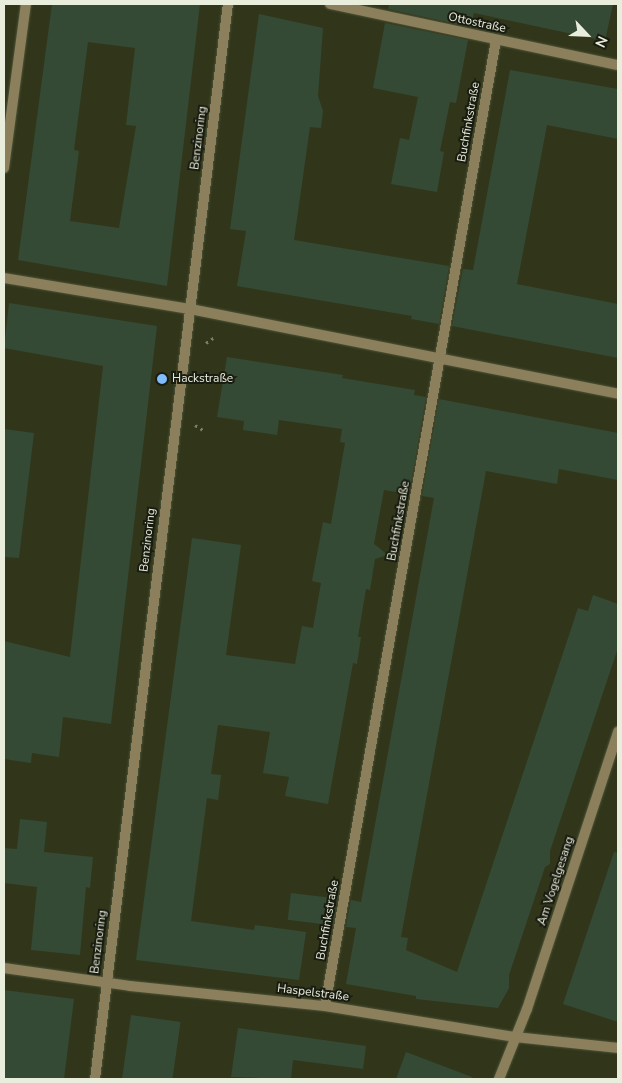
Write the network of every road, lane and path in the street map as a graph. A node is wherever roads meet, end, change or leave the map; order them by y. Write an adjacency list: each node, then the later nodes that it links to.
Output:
1 (26, 4): 6 (street)
2 (228, 4): 8 (street, Benzinoring)
3 (330, 4): 4 (street, Ottostraße)
4 (496, 40): 5 (street, Ottostraße); 9 (street, Buchfinkstraße)
5 (618, 65)
6 (4, 168)
7 (4, 278): 8 (street)
8 (190, 309): 9 (street); 13 (street, Benzinoring)
9 (441, 358): 10 (street); 14 (street, Buchfinkstraße)
10 (618, 394)
11 (618, 732): 15 (street, Am Vogelgesang)
12 (4, 968): 13 (street, Haspelstraße)
13 (107, 982): 14 (street, Haspelstraße); 17 (street, Benzinoring)
14 (325, 1006): 15 (street, Haspelstraße)
15 (515, 1037): 16 (street, Haspelstraße); 18 (street, Am Vogelgesang)
16 (618, 1048)
17 (95, 1079)
18 (499, 1079)

